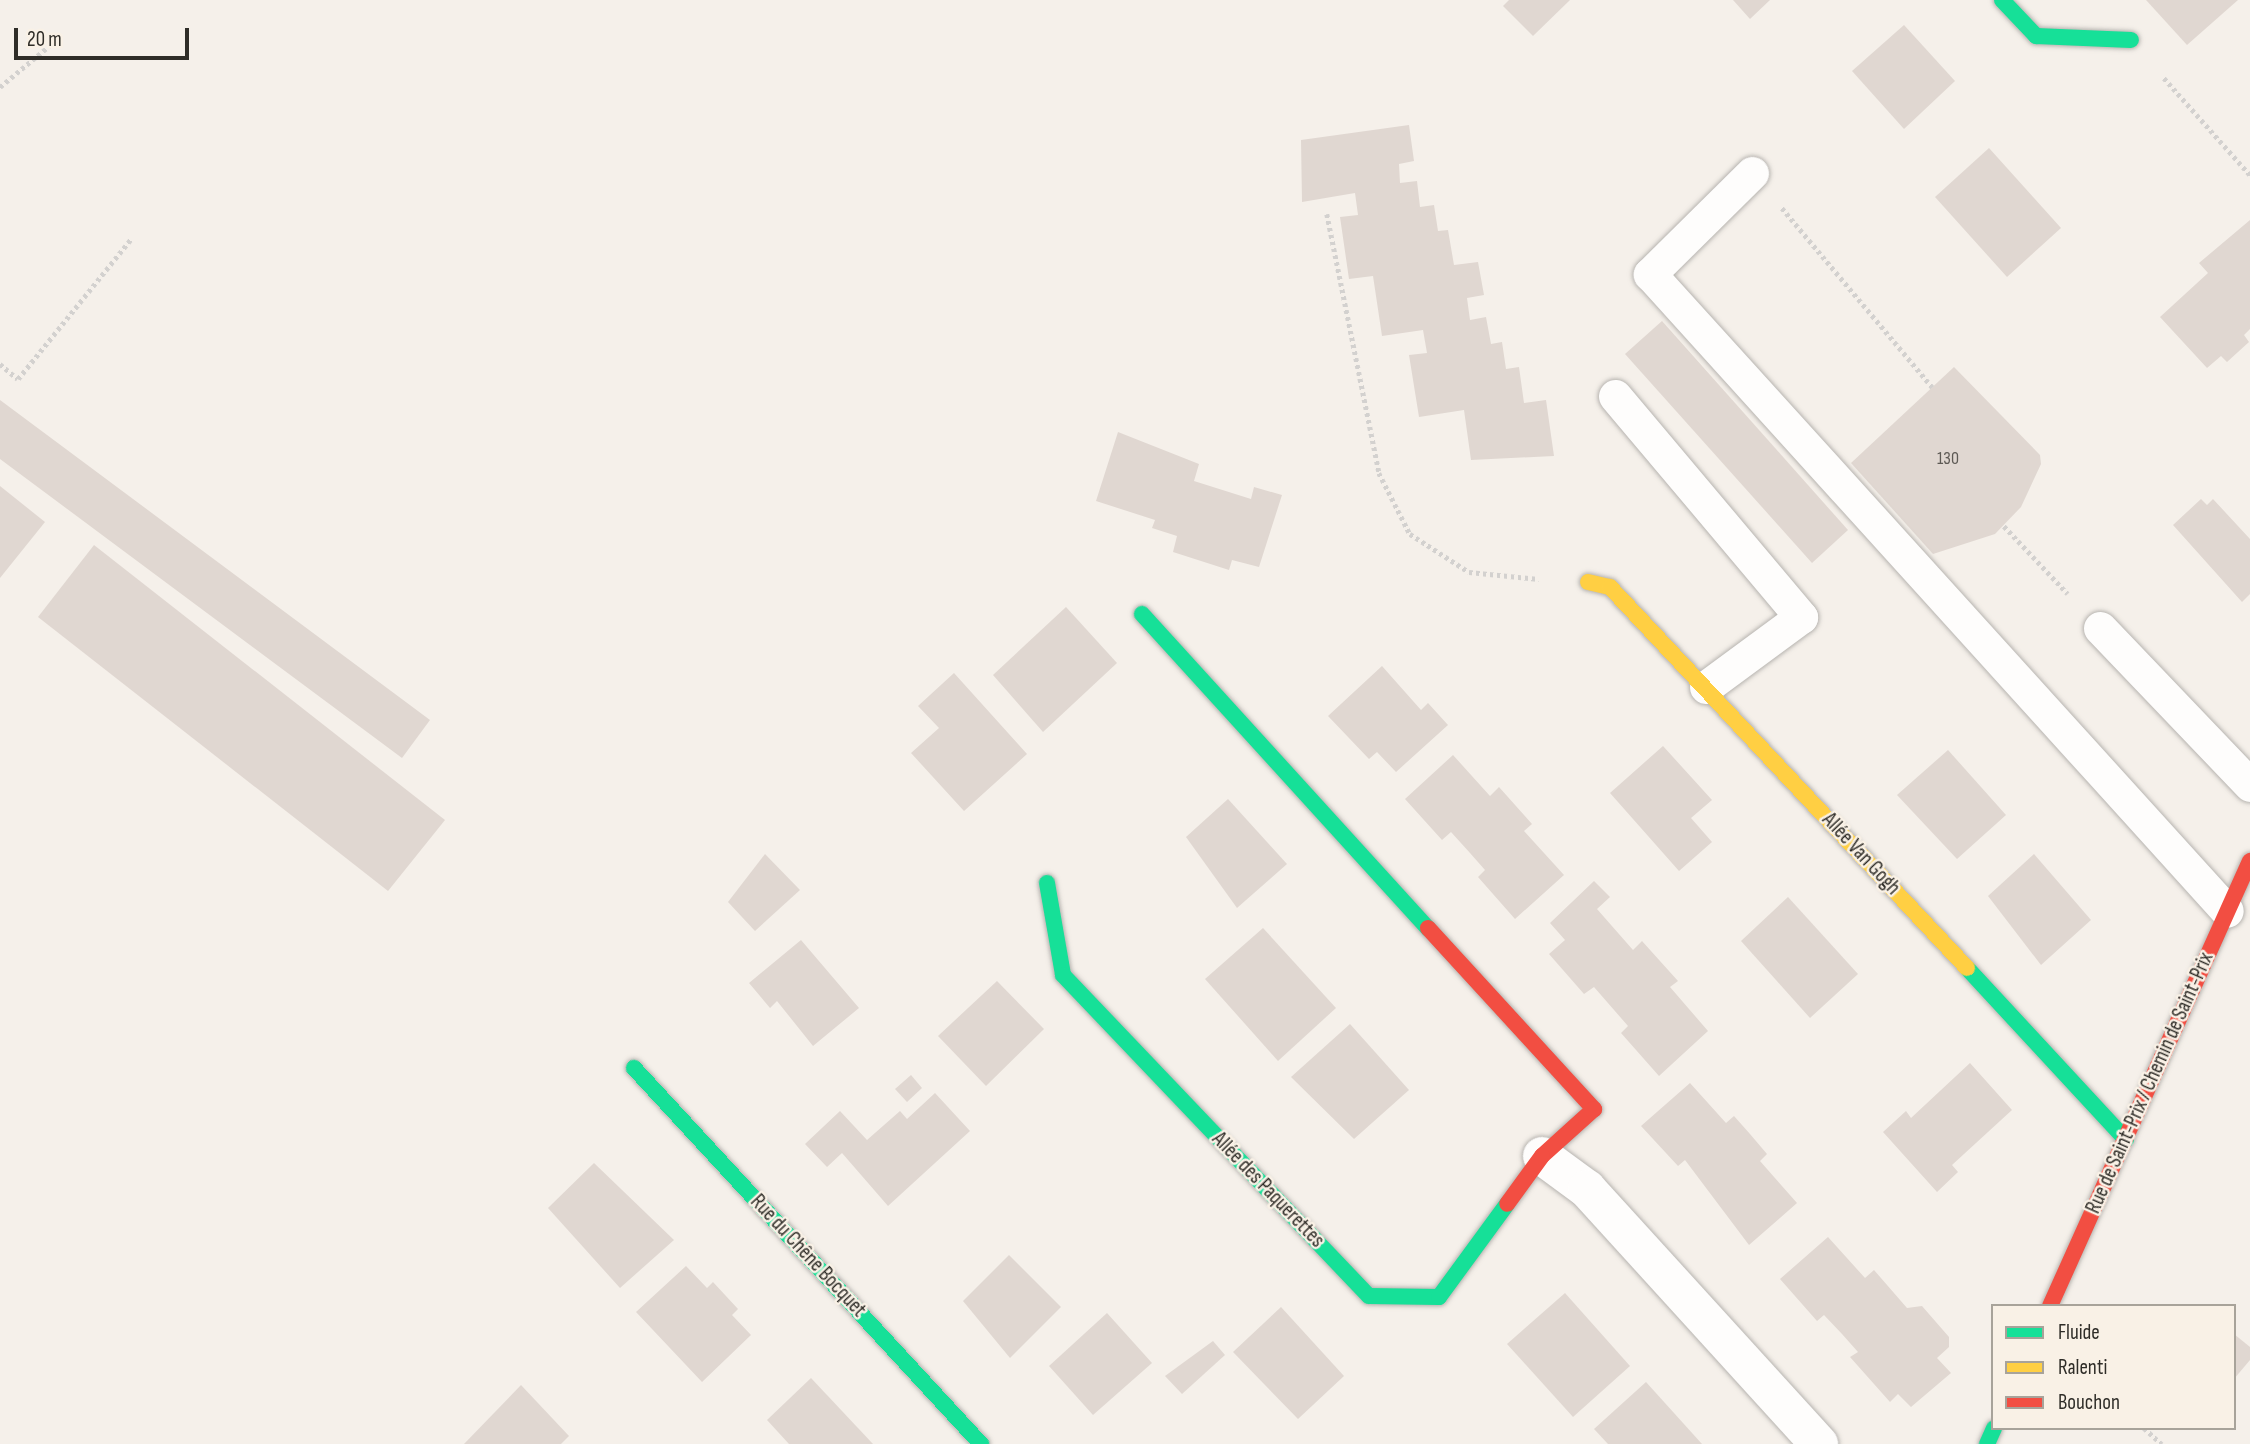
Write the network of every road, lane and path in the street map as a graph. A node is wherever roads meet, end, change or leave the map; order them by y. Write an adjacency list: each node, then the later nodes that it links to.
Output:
1 (2001, 0): 2 (street)
2 (2131, 40): 6 (path)
3 (49, 46): 4 (path)
4 (0, 87)
5 (1752, 173): 10 (path); 20 (lane)
6 (2250, 175)
7 (1327, 214): 13 (path)
8 (131, 239): 9 (path)
9 (0, 365)
10 (1932, 387)
11 (1615, 396): 16 (lane)
12 (2004, 526): 15 (path)
13 (1588, 582): 16 (street, Allée Van Gogh)
14 (1142, 614): 23 (street, Allée des Paquerettes)
15 (2100, 628): 17 (lane)
16 (1706, 687): 22 (street, Allée Van Gogh)
17 (2250, 785)
18 (2250, 861): 20 (street, Rue de Saint-Prix / Chemin de Saint-Prix)
19 (1047, 883): 23 (street, Allée des Paquerettes)
20 (2227, 911): 22 (street, Rue de Saint-Prix / Chemin de Saint-Prix)
21 (634, 1068): 26 (street, Rue du Chêne Bocquet)
22 (2126, 1140): 24 (street, Rue de Saint-Prix / Chemin de Saint-Prix)
23 (1542, 1156): 27 (street)
24 (2051, 1304)
25 (2146, 1430): 28 (path)
26 (981, 1444)
27 (1819, 1444)
28 (2162, 1444)

